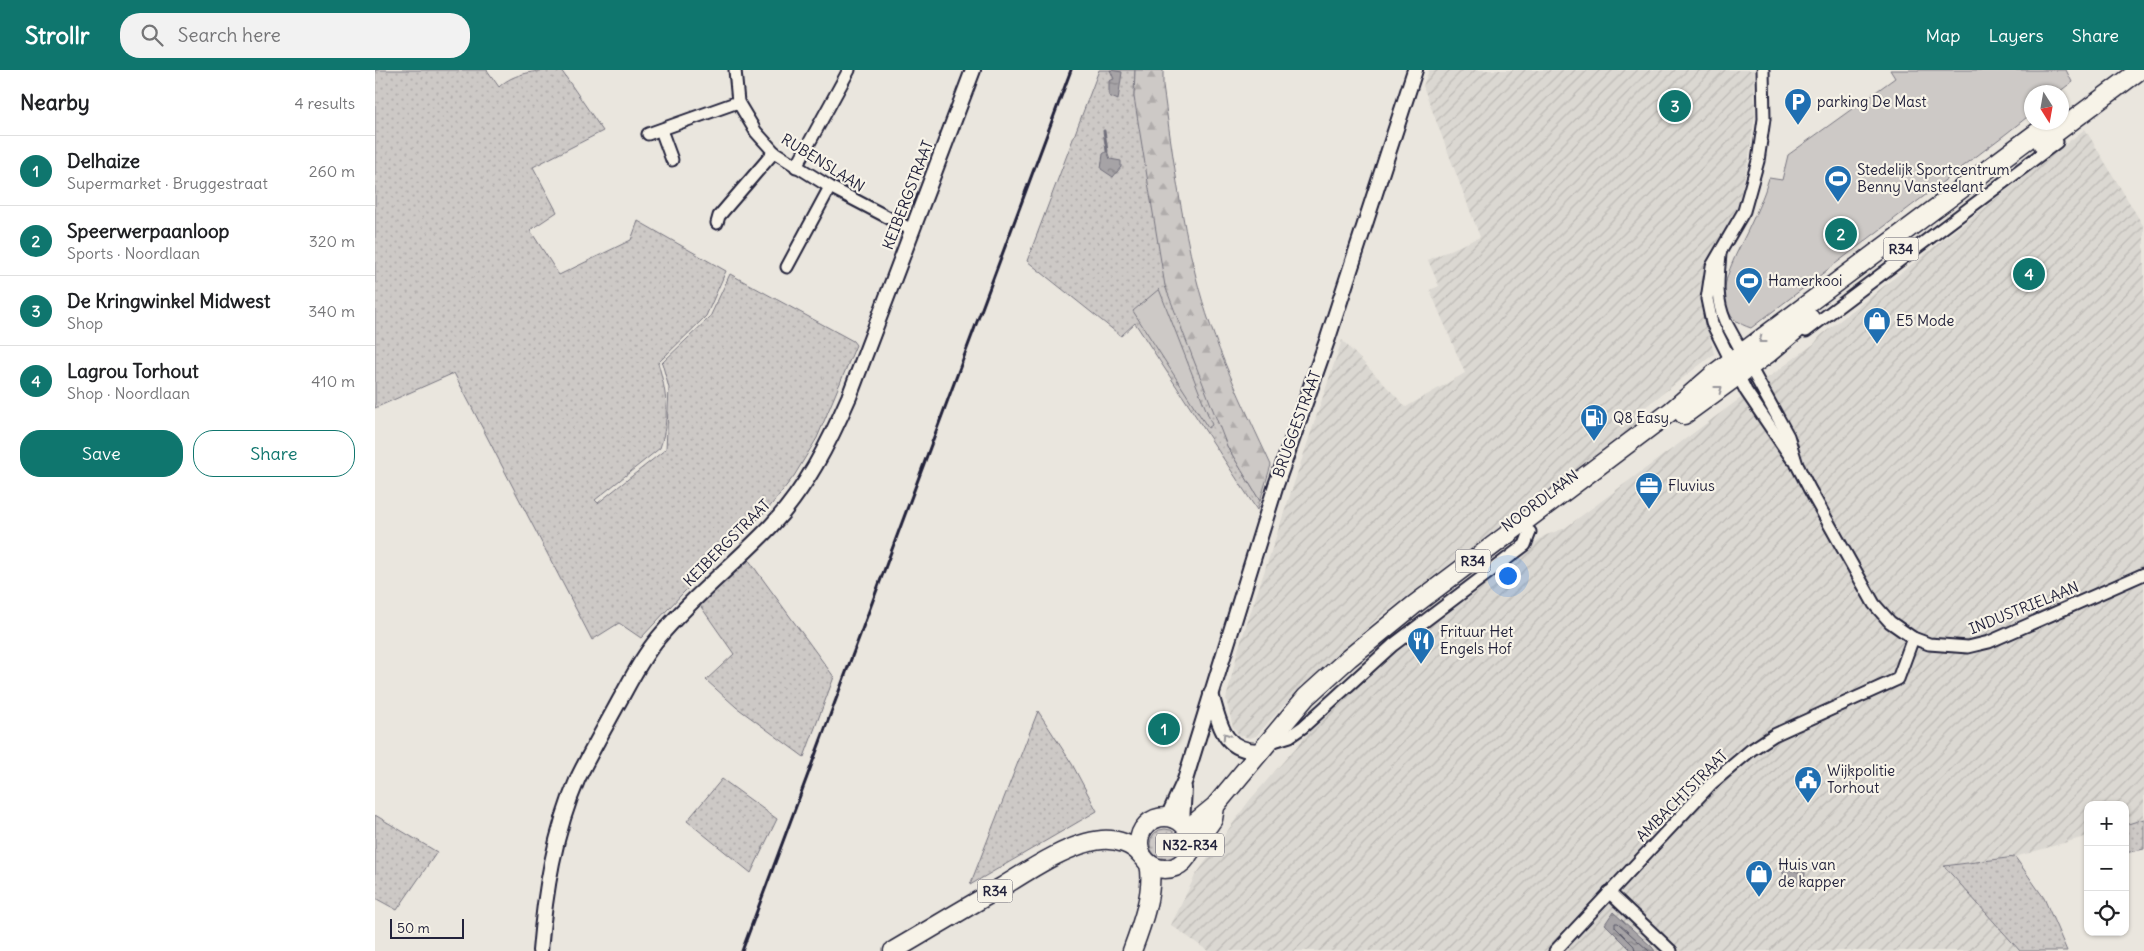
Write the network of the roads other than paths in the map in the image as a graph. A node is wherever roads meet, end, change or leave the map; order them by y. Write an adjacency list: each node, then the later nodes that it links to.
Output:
1 (735, 70): 8 (street, RUBENSLAAN)
2 (849, 70): 17 (street)
3 (973, 70): 20 (street, KEIBERGSTRAAT)
4 (1415, 70): 25 (street, BRUGGESTRAAT)
5 (1763, 70): 22 (street, INDUSTRIELAAN)
6 (2121, 70): 9 (main road, NOORDLAAN / R34)
7 (2140, 70): 10 (main road, NOORDLAAN / R34)
8 (738, 102): 11 (street); 15 (street, RUBENSLAAN)
9 (2069, 116)
10 (2069, 116)
11 (661, 130): 14 (street); 16 (street)
12 (2041, 130): 22 (main road, NOORDLAAN / R34, one-way to 22)
13 (2051, 130): 22 (main road, NOORDLAAN / R34)
14 (648, 134)
15 (774, 152): 17 (street, RUBENSLAAN); 19 (street)
16 (672, 160)
17 (796, 166): 18 (street, RUBENSLAAN)
18 (831, 187): 20 (street, RUBENSLAAN); 21 (street)
19 (717, 223)
20 (912, 230): 36 (street, KEIBERGSTRAAT)
21 (787, 267)
22 (1741, 364): 24 (street, INDUSTRIELAAN); 26 (main road, NOORDLAAN / R34, one-way to 22); 26 (main road, NOORDLAAN / R34)
23 (2144, 574): 24 (street, INDUSTRIELAAN)
24 (1913, 638): 34 (street, AMBACHTSTRAAT)
25 (1211, 694): 26 (street, one-way to 25); 28 (street, BRUGGESTRAAT)
26 (1267, 746): 27 (main road, NOORDLAAN / R34)
27 (1215, 806): 28 (main road, NOORDLAAN / R34); 31 (main road, NOORDLAAN / R34)
28 (1179, 823): 29 (main road, N32-R34); 31 (main road, N32-R34)
29 (1143, 828): 30 (main road, R34); 32 (main road, N32-R34)
30 (1102, 840): 32 (main road, R34); 37 (main road, R34)
31 (1189, 852): 33 (main road, N32-R34)
32 (1145, 860): 33 (main road, N32-R34); 35 (main road)
33 (1172, 869): 35 (main road)
34 (1609, 892): 39 (street, AMBACHTSTRAAT); 40 (street)
35 (1142, 925): 38 (main road)
36 (540, 951)
37 (893, 951)
38 (1132, 951)
39 (1555, 951)
40 (1671, 951)

